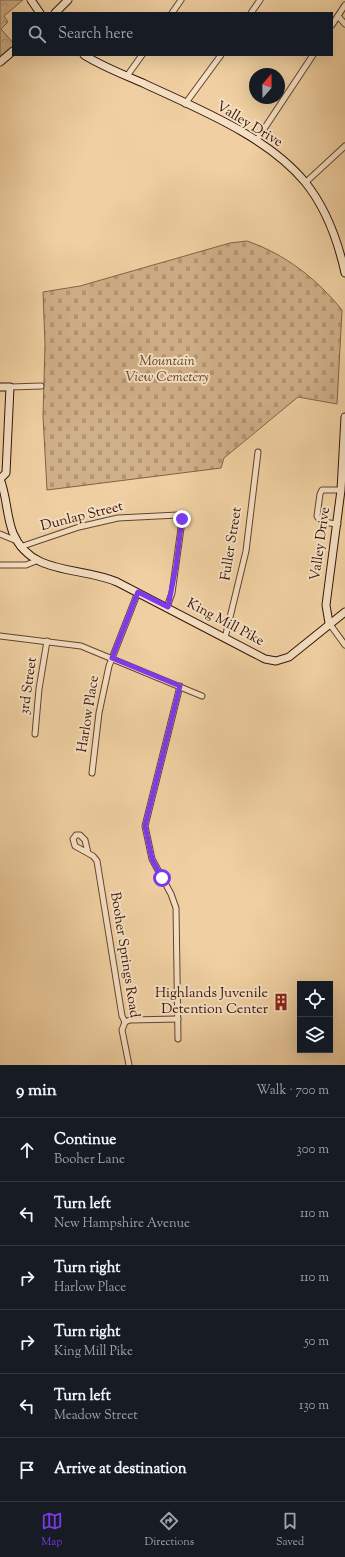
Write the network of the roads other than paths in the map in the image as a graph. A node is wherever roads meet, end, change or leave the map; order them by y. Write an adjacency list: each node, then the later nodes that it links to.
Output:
1 (31, 0): 6 (main road)
2 (68, 0): 7 (main road)
3 (181, 0): 8 (street)
4 (260, 0): 9 (street)
5 (345, 5): 10 (street)
6 (39, 12)
7 (56, 12)
8 (173, 12)
9 (252, 12)
10 (338, 16): 11 (street); 12 (street)
11 (333, 24)
12 (345, 24)
13 (12, 52): 18 (main road)
14 (86, 56): 19 (main road, Valley Drive)
15 (141, 56): 19 (street)
16 (220, 56): 20 (street)
17 (312, 56): 21 (street)
18 (0, 62)
19 (127, 76): 20 (main road, Valley Drive)
20 (186, 104): 21 (main road, Valley Drive)
21 (256, 141): 23 (main road, Valley Drive)
22 (345, 146): 23 (street)
23 (305, 183): 24 (main road, Valley Drive)
24 (345, 273)
25 (41, 386): 27 (street)
26 (0, 387): 27 (main road)
27 (10, 387): 30 (main road)
28 (345, 417): 31 (main road, Valley Drive)
29 (258, 452): 42 (street, Fuller Street)
30 (0, 479): 34 (main road)
31 (341, 490): 32 (main road, Valley Drive); 32 (street)
32 (338, 524): 40 (main road, Valley Drive)
33 (0, 534): 34 (street)
34 (18, 544): 35 (main road, King Mill Pike); 38 (street, Dunlap Street)
35 (36, 561): 36 (street); 37 (main road, King Mill Pike)
36 (0, 565)
37 (138, 592): 38 (main road, King Mill Pike); 45 (street, Harlow Place)
38 (168, 607): 42 (main road, King Mill Pike)
39 (345, 612): 40 (main road, King Mill Pike)
40 (329, 623): 42 (main road, King Mill Pike); 44 (street, Valley Drive)
41 (0, 636): 43 (street)
42 (225, 638)
43 (47, 641): 45 (street); 48 (street, 3rd Street)
44 (345, 645)
45 (112, 658): 46 (street); 49 (street, Harlow Place)
46 (180, 686): 47 (street); 51 (street)
47 (202, 696)
48 (35, 734)
49 (92, 773)
50 (88, 852): 52 (street, Booher Springs Road)
51 (178, 1020): 52 (street); 53 (street)
52 (125, 1022): 54 (street, Booher Springs Road)
53 (178, 1040)
54 (129, 1065)

